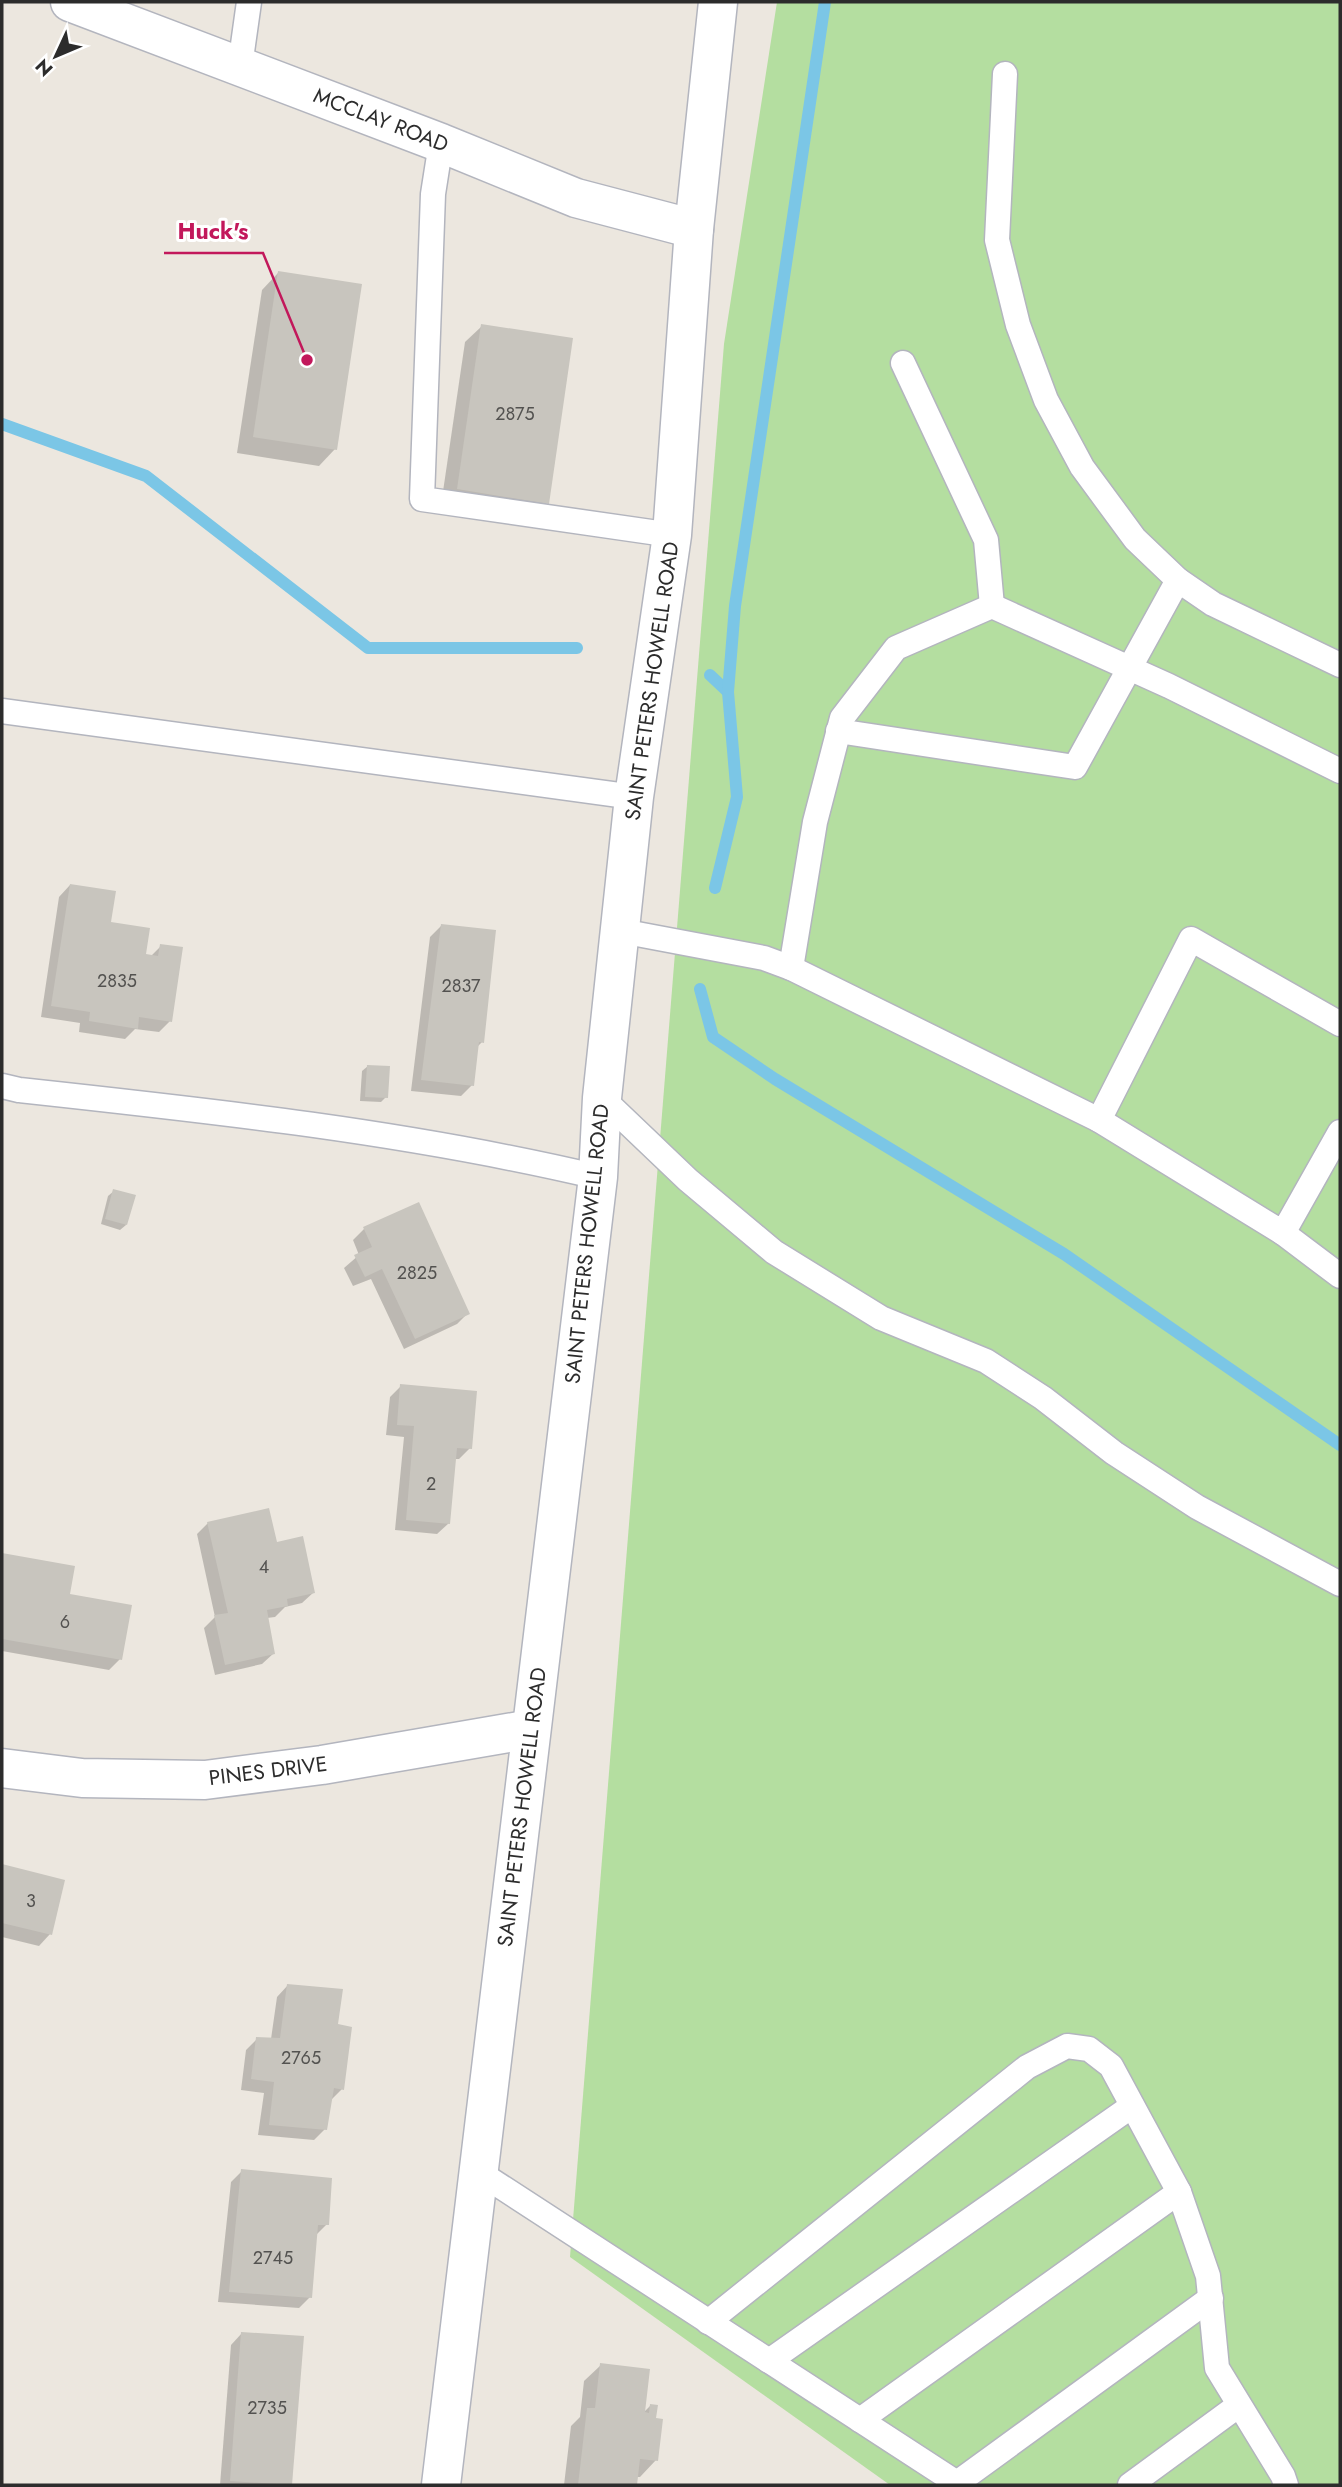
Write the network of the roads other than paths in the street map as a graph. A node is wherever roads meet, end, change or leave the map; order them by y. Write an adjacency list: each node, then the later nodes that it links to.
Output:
1 (71, 2): 4 (main road, MCCLAY ROAD)
2 (249, 2): 4 (lane)
3 (718, 2): 7 (main road, SAINT PETERS HOWELL ROAD)
4 (240, 66): 6 (main road, MCCLAY ROAD)
5 (1005, 74): 10 (lane)
6 (441, 143): 7 (main road, MCCLAY ROAD); 9 (lane)
7 (694, 229): 9 (main road, SAINT PETERS HOWELL ROAD)
8 (903, 363): 11 (lane)
9 (672, 535): 17 (main road, SAINT PETERS HOWELL ROAD)
10 (1178, 580): 12 (lane); 13 (lane)
11 (992, 606): 13 (lane); 15 (lane)
12 (1340, 665)
13 (1130, 669): 15 (lane); 16 (lane)
14 (2, 711): 17 (lane)
15 (838, 731): 19 (lane)
16 (1340, 771)
17 (634, 797): 18 (main road, SAINT PETERS HOWELL ROAD)
18 (621, 931): 19 (lane); 22 (main road, SAINT PETERS HOWELL ROAD)
19 (791, 968): 23 (lane)
20 (1340, 1024): 23 (lane)
21 (2, 1086): 25 (lane)
22 (602, 1098): 25 (main road, SAINT PETERS HOWELL ROAD); 28 (lane)
23 (1099, 1120): 26 (lane)
24 (1340, 1132): 26 (lane)
25 (598, 1177): 29 (main road, SAINT PETERS HOWELL ROAD)
26 (1283, 1233): 27 (lane)
27 (1340, 1276)
28 (1340, 1584)
29 (531, 1729): 30 (main road, PINES DRIVE); 32 (main road, SAINT PETERS HOWELL ROAD)
30 (2, 1768)
31 (1132, 2106): 33 (lane); 35 (lane); 36 (lane)
32 (477, 2171): 35 (lane); 40 (main road, SAINT PETERS HOWELL ROAD)
33 (1179, 2192): 34 (lane); 38 (lane)
34 (1211, 2298): 37 (lane); 39 (lane)
35 (708, 2322): 36 (lane)
36 (769, 2361): 38 (lane)
37 (1239, 2404): 41 (lane); 42 (lane)
38 (860, 2420): 39 (lane)
39 (958, 2484)
40 (440, 2485)
41 (1130, 2485)
42 (1286, 2485)

